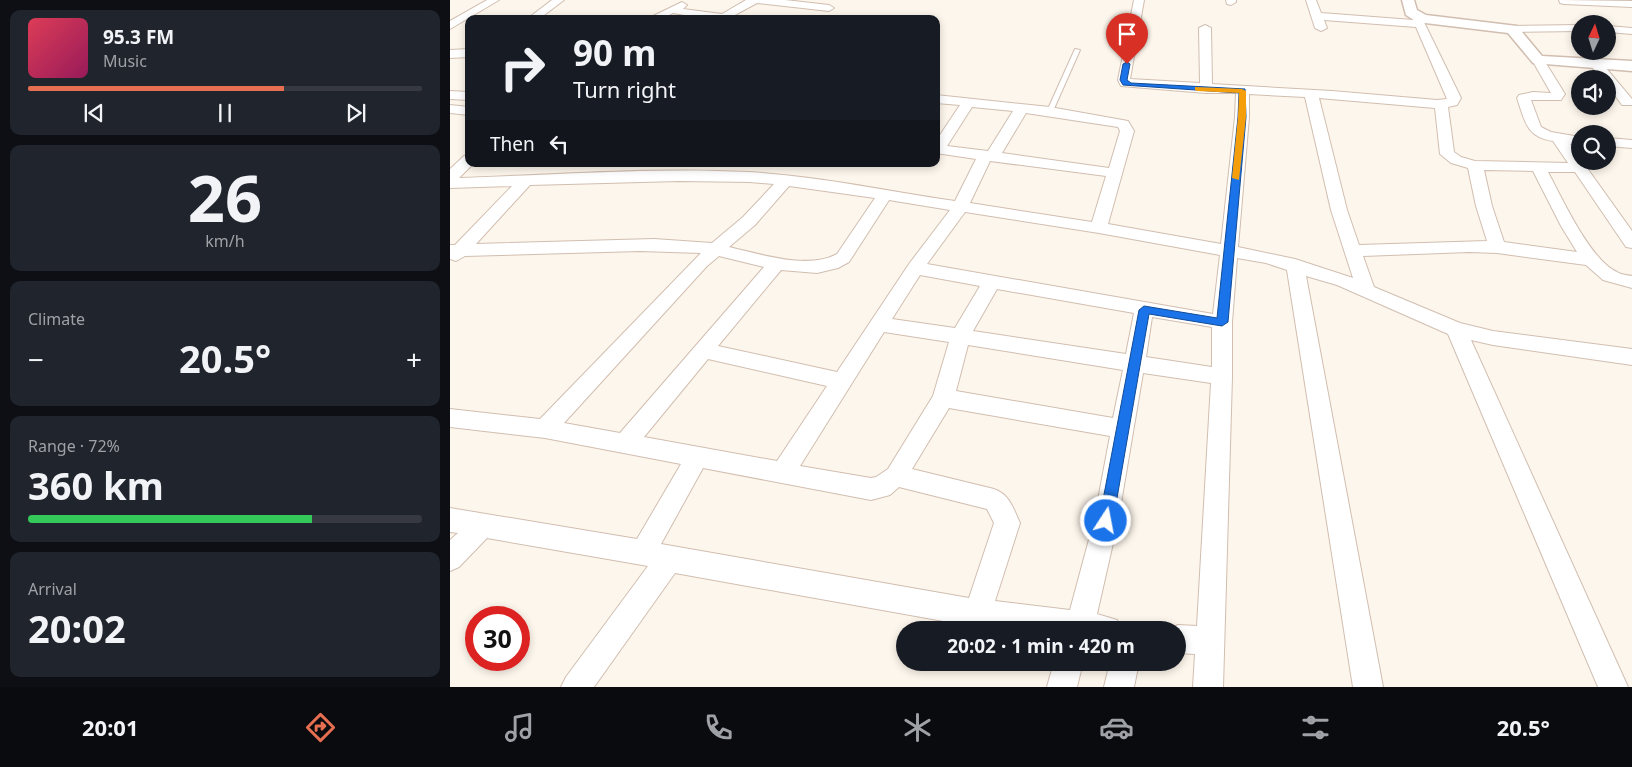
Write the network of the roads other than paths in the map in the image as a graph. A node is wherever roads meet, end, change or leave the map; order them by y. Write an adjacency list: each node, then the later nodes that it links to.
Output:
1 (494, 0): 12 (street)
2 (559, 0): 13 (street)
3 (692, 0): 11 (street)
4 (838, 0): 10 (street)
5 (1139, 0): 34 (street)
6 (1311, 0): 18 (street)
7 (1408, 0): 20 (street)
8 (1564, 1): 9 (street)
9 (1632, 4)
10 (829, 8): 16 (street); 17 (street)
11 (671, 10): 14 (street); 15 (street)
12 (468, 15)
13 (538, 15)
14 (660, 15)
15 (707, 15)
16 (732, 15)
17 (821, 15)
18 (1316, 16): 20 (street); 23 (street)
19 (465, 17): 21 (street)
20 (1418, 21): 25 (street); 40 (street)
21 (452, 24)
22 (1204, 28): 34 (street)
23 (1321, 28)
24 (1571, 28): 25 (street)
25 (1512, 29): 31 (street)
26 (1616, 29): 27 (street)
27 (1632, 30)
28 (1077, 50): 44 (lane)
29 (465, 53): 30 (street)
30 (450, 54)
31 (1538, 60): 32 (street); 45 (street)
32 (1596, 64): 33 (street); 38 (street)
33 (1632, 66)
34 (1206, 89): 35 (street)
35 (1242, 91): 36 (street); 69 (street)
36 (1311, 94): 40 (street); 70 (street)
37 (940, 100): 39 (street)
38 (1627, 102)
39 (968, 103): 41 (street); 49 (street)
40 (1441, 104): 54 (street)
41 (1022, 108): 44 (street); 51 (street)
42 (450, 109): 43 (street)
43 (465, 111)
44 (1050, 111): 58 (street)
45 (1559, 139): 46 (street); 52 (street)
46 (1571, 140)
47 (1616, 143): 48 (street)
48 (1632, 144)
49 (940, 145)
50 (940, 149): 51 (street)
51 (989, 156): 58 (street); 64 (street)
52 (1571, 156)
53 (465, 163): 59 (street)
54 (1475, 165): 55 (street); 67 (street)
55 (1538, 166): 56 (street); 72 (street)
56 (1571, 168)
57 (1580, 170): 66 (street)
58 (1115, 173): 65 (street)
59 (450, 178)
60 (525, 181): 61 (street); 62 (street); 71 (street)
61 (785, 181): 63 (street); 68 (street)
62 (450, 183)
63 (884, 196): 64 (street); 73 (street)
64 (960, 208): 65 (street); 75 (street)
65 (1099, 228): 69 (street)
66 (1632, 243)
67 (1497, 247): 70 (street); 72 (street)
68 (714, 250): 71 (street); 73 (street); 91 (street)
69 (1229, 250): 74 (street); 80 (street)
70 (1352, 251): 78 (street)
71 (453, 255)
72 (1593, 260): 77 (street)
73 (777, 263): 84 (street)
74 (1295, 265): 78 (street); 113 (street)
75 (914, 268): 76 (street); 81 (street)
76 (991, 282): 79 (street); 83 (street)
77 (1632, 282)
78 (1366, 290): 82 (street)
79 (1144, 310): 80 (street); 86 (street)
80 (1222, 322): 87 (street)
81 (879, 324): 83 (street); 88 (street)
82 (1456, 329): 85 (street); 114 (street)
83 (961, 335): 86 (street); 89 (street)
84 (704, 351): 88 (street); 93 (street)
85 (1632, 357)
86 (1136, 363): 87 (street); 92 (street)
87 (1222, 377): 106 (street)
88 (842, 381): 95 (street)
89 (944, 398): 92 (street); 96 (street)
90 (450, 418): 91 (street)
91 (545, 428): 93 (street)
92 (1123, 429): 104 (street)
93 (626, 443): 94 (street)
94 (698, 456): 95 (street); 99 (street)
95 (784, 471): 96 (street)
96 (896, 476): 102 (street)
97 (450, 520): 98 (street)
98 (483, 525): 99 (street); 100 (street)
99 (643, 552): 101 (street)
100 (450, 558)
101 (670, 559): 102 (street); 109 (street)
102 (977, 613): 103 (street)
103 (1036, 621)
104 (1081, 621)
105 (1186, 640): 106 (street)
106 (1209, 641): 112 (street)
107 (1066, 671): 110 (street)
108 (1123, 671): 111 (street)
109 (576, 687)
110 (1062, 687)
111 (1119, 687)
112 (1208, 687)
113 (1368, 687)
114 (1613, 687)

